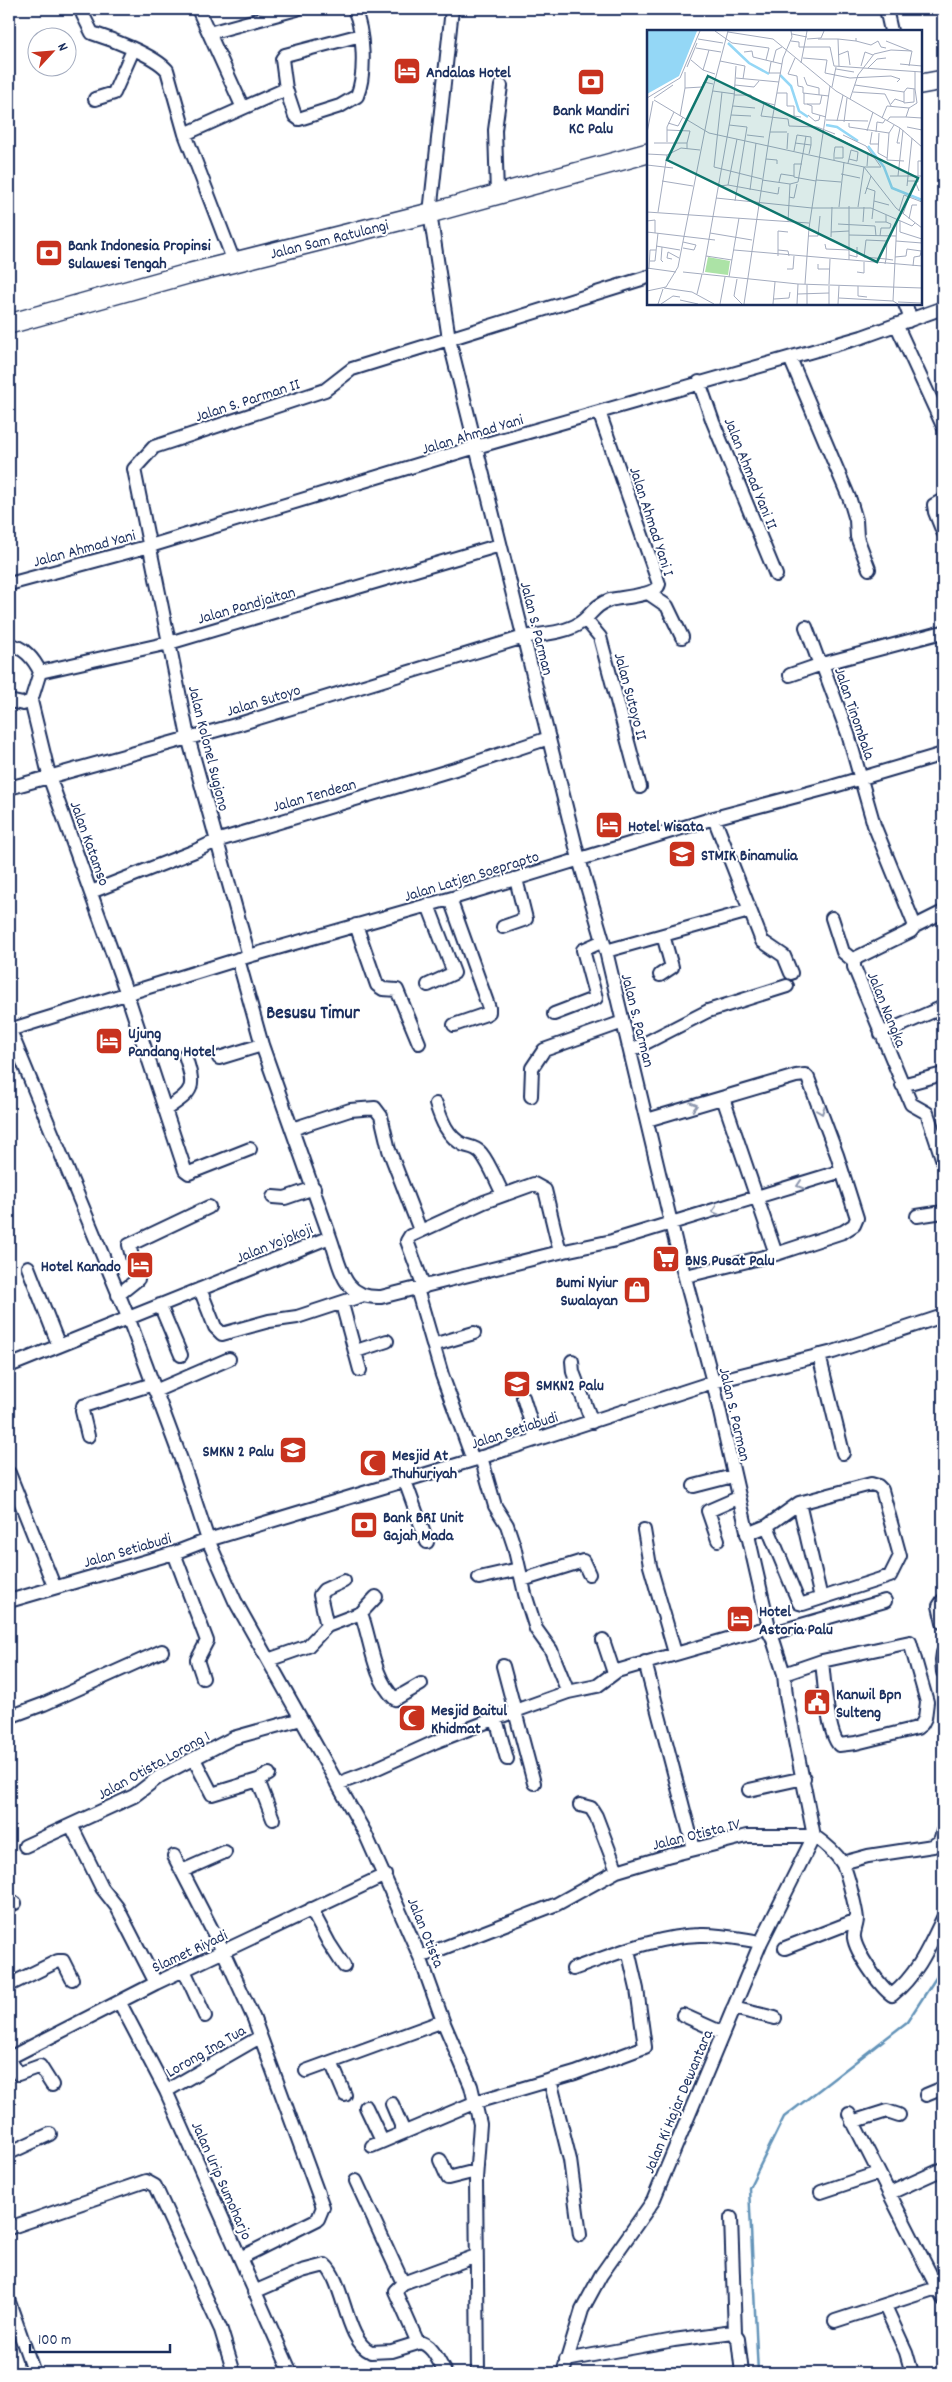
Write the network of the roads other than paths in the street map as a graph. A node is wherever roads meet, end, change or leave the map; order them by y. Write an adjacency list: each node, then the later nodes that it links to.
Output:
1 (82, 9): 10 (street)
2 (198, 9): 8 (street)
3 (297, 9): 8 (street)
4 (354, 9): 9 (street)
5 (452, 9): 20 (street, Jalan S. Parman)
6 (886, 9): 7 (street)
7 (891, 30)
8 (209, 33): 16 (street)
9 (360, 35): 14 (street); 14 (street)
10 (133, 50): 15 (street); 17 (street)
11 (943, 80): 12 (highway)
12 (922, 84)
13 (501, 86): 19 (street)
14 (286, 89): 16 (street)
15 (95, 99)
16 (243, 108): 17 (street)
17 (186, 134): 21 (street)
18 (647, 153): 19 (highway, Jalan Sam Ratulangi)
19 (497, 194): 20 (highway, Jalan Sam Ratulangi)
20 (430, 212): 21 (highway, Jalan Sam Ratulangi); 27 (street, Jalan S. Parman)
21 (234, 262): 25 (highway, Jalan Sam Ratulangi)
22 (647, 277): 27 (street)
23 (906, 305): 26 (street)
24 (943, 308): 26 (street, Jalan Ahmad Yani)
25 (9, 324)
26 (902, 324): 28 (street, Jalan Ahmad Yani); 31 (street)
27 (449, 339): 32 (street, Jalan S. Parman); 35 (street, Jalan S. Parman II)
28 (790, 358): 29 (street, Jalan Ahmad Yani); 37 (street)
29 (699, 382): 30 (street, Jalan Ahmad Yani); 38 (street, Jalan Ahmad Yani II)
30 (599, 412): 32 (street, Jalan Ahmad Yani); 40 (street, Jalan Ahmad Yani I)
31 (943, 426)
32 (476, 447): 35 (street, Jalan Ahmad Yani); 36 (street, Jalan S. Parman)
33 (943, 500): 34 (street)
34 (943, 532)
35 (150, 546): 39 (street, Jalan Ahmad Yani); 46 (street, Jalan Kolonel Sugiono)
36 (500, 546): 44 (street, Jalan S. Parman); 46 (street, Jalan Pandjaitan)
37 (868, 569)
38 (776, 575)
39 (9, 584)
40 (648, 593): 41 (street, Jalan Ahmad Yani I); 45 (street)
41 (585, 619): 44 (street, Jalan Ahmad Yani I); 58 (street, Jalan Sutoyo II)
42 (806, 627): 48 (street)
43 (943, 632): 48 (street, Jalan Tinombala)
44 (524, 637): 53 (street, Jalan Sutoyo); 54 (street, Jalan S. Parman)
45 (682, 637)
46 (169, 644): 49 (street, Jalan Pandjaitan); 53 (street, Jalan Kolonel Sugiono)
47 (9, 645): 49 (street)
48 (822, 664): 50 (street); 57 (street, Jalan Tinombala)
49 (40, 672): 52 (street)
50 (790, 675)
51 (9, 701): 52 (street)
52 (31, 701): 56 (street, Jalan Katamso)
53 (188, 738): 56 (street, Jalan Sutoyo); 61 (street, Jalan Kolonel Sugiono)
54 (549, 738): 61 (street, Jalan Tendean); 62 (street, Jalan S. Parman)
55 (943, 754): 57 (street, Jalan Latjen Soeprapto)
56 (50, 778): 59 (street, Jalan Sutoyo); 64 (street, Jalan Katamso)
57 (861, 779): 60 (street, Jalan Latjen Soeprapto); 71 (street)
58 (640, 786)
59 (9, 788)
60 (714, 818): 62 (street, Jalan Latjen Soeprapto); 67 (street)
61 (216, 841): 64 (street, Jalan Tendean); 75 (street, Jalan Kolonel Sugiono)
62 (579, 859): 63 (street, Jalan Latjen Soeprapto); 74 (street, Jalan S. Parman)
63 (516, 879): 65 (street, Jalan Latjen Soeprapto); 72 (street)
64 (91, 892): 82 (street, Jalan Katamso)
65 (450, 899): 66 (street, Jalan Latjen Soeprapto); 87 (street)
66 (428, 905): 70 (street, Jalan Latjen Soeprapto); 79 (street)
67 (749, 911): 73 (street); 77 (street)
68 (943, 912): 71 (street, Jalan Nangka)
69 (832, 918): 76 (street)
70 (356, 926): 75 (street, Jalan Latjen Soeprapto); 90 (street)
71 (915, 926): 76 (street, Jalan Nangka)
72 (503, 927)
73 (662, 935): 74 (street); 78 (street)
74 (604, 946): 81 (street, Jalan S. Parman); 83 (street)
75 (243, 958): 82 (street, Jalan Latjen Soeprapto); 91 (street, Jalan Kolonel Sugiono)
76 (854, 961): 89 (street, Jalan Nangka)
77 (791, 973)
78 (660, 975)
79 (428, 985)
80 (787, 986): 92 (street)
81 (615, 991): 83 (street); 86 (street, Jalan S. Parman)
82 (127, 994): 88 (street, Jalan Latjen Soeprapto); 100 (street, Jalan Katamso)
83 (596, 998): 85 (street)
84 (943, 1008): 89 (street)
85 (554, 1014)
86 (623, 1022): 92 (street, Jalan S. Parman); 97 (street)
87 (454, 1025)
88 (9, 1029): 122 (street, Jalan Otista)
89 (881, 1034): 96 (street, Jalan Nangka)
90 (419, 1042)
91 (262, 1045): 94 (street); 102 (street, Jalan Kolonel Sugiono)
92 (630, 1051): 101 (street, Jalan S. Parman)
93 (185, 1055): 100 (street)
94 (219, 1058)
95 (943, 1074): 96 (street)
96 (902, 1085): 104 (street, Jalan Nangka)
97 (531, 1096)
98 (723, 1098): 101 (street, one-way to 98); 105 (street, one-way to 105); 109 (street)
99 (436, 1104): 107 (street)
100 (165, 1110): 103 (street, Jalan Katamso)
101 (647, 1120): 113 (street, Jalan S. Parman)
102 (292, 1128): 106 (street, Jalan Kolonel Sugiono); 114 (street)
103 (250, 1149)
104 (943, 1161)
105 (842, 1171): 109 (street, one-way to 109); 117 (street)
106 (314, 1188): 108 (street); 115 (street, Jalan Kolonel Sugiono)
107 (503, 1194): 114 (street); 116 (street)
108 (274, 1197)
109 (758, 1198): 113 (street, one-way to 113); 117 (street)
110 (209, 1207): 122 (street)
111 (943, 1212): 112 (street)
112 (917, 1216)
113 (672, 1225): 116 (street); 119 (street, Jalan S. Parman)
114 (420, 1230): 120 (street)
115 (330, 1237): 121 (street, Jalan Yojokoji); 123 (street, Jalan Yojokoji)
116 (560, 1252): 120 (street)
117 (776, 1254): 119 (street)
118 (28, 1267): 131 (street)
119 (686, 1276): 139 (street, Jalan S. Parman)
120 (421, 1288): 123 (street); 130 (street)
121 (200, 1289): 124 (street); 125 (street, Jalan Yojokoji)
122 (118, 1294): 127 (street, Jalan Otista)
123 (361, 1296): 124 (street)
124 (342, 1304): 132 (street)
125 (160, 1305): 127 (street, Jalan Yojokoji); 133 (street)
126 (943, 1316): 134 (street, Jalan Setiabudi)
127 (128, 1317): 131 (street, Jalan Yojokoji); 140 (street, Jalan Otista)
128 (474, 1333): 130 (street)
129 (387, 1341): 132 (street)
130 (434, 1345): 146 (street)
131 (59, 1346): 137 (street, Jalan Yojokoji)
132 (356, 1350): 138 (street)
133 (181, 1355)
134 (819, 1355): 139 (street, Jalan Setiabudi); 145 (street)
135 (229, 1359): 140 (street)
136 (572, 1361): 142 (street)
137 (9, 1366)
138 (360, 1370)
139 (713, 1382): 142 (street, Jalan Setiabudi); 148 (street, Jalan S. Parman)
140 (154, 1387): 143 (street); 156 (street, Jalan Otista)
141 (523, 1398): 144 (street)
142 (592, 1422): 144 (street, Jalan Setiabudi)
143 (88, 1436)
144 (536, 1439): 146 (street, Jalan Setiabudi)
145 (843, 1454)
146 (477, 1459): 149 (street, Jalan Setiabudi); 161 (street)
147 (9, 1473): 164 (street)
148 (733, 1476): 150 (street); 151 (street, Jalan S. Parman)
149 (405, 1481): 156 (street, Jalan Setiabudi); 158 (street)
150 (694, 1486)
151 (738, 1498): 155 (street, Jalan S. Parman); 157 (street)
152 (799, 1503): 153 (street); 166 (street); 166 (street)
153 (767, 1526): 155 (street); 166 (street)
154 (644, 1530): 176 (street)
155 (747, 1534): 173 (street, Jalan S. Parman)
156 (208, 1540): 159 (street, Jalan Setiabudi); 178 (street, Jalan Otista)
157 (718, 1540)
158 (428, 1542)
159 (174, 1553): 164 (street, Jalan Setiabudi); 185 (street)
160 (589, 1574): 161 (street)
161 (520, 1575): 162 (street); 187 (street)
162 (480, 1578)
163 (344, 1581): 172 (street)
164 (54, 1586): 168 (street, Jalan Setiabudi)
165 (376, 1596): 170 (street)
166 (821, 1598)
167 (943, 1600): 171 (street)
168 (9, 1601)
169 (885, 1601): 173 (street)
170 (360, 1613): 172 (street); 186 (street)
171 (943, 1623)
172 (328, 1626): 178 (street)
173 (769, 1631): 176 (street); 184 (street, Jalan S. Parman)
174 (603, 1640): 183 (street)
175 (162, 1651): 189 (street)
176 (674, 1653): 180 (street)
177 (943, 1653): 182 (street)
178 (268, 1660): 190 (street, Jalan Otista)
179 (822, 1661): 179 (street); 184 (street)
180 (645, 1662): 183 (street); 204 (street)
181 (503, 1666): 188 (street)
182 (943, 1672)
183 (614, 1673): 187 (street)
184 (784, 1674): 194 (street, Jalan S. Parman)
185 (203, 1678)
186 (420, 1684)
187 (568, 1692): 188 (street)
188 (515, 1711): 191 (street); 196 (street)
189 (9, 1717)
190 (301, 1719): 192 (street, Jalan Otista Lorong 1); 195 (street, Jalan Otista)
191 (496, 1719): 193 (street); 195 (street)
192 (194, 1759): 199 (street); 200 (street, Jalan Otista Lorong 1)
193 (507, 1759)
194 (804, 1778): 197 (street); 202 (street, Jalan S. Parman)
195 (337, 1784): 210 (street, Jalan Otista)
196 (534, 1784)
197 (749, 1790)
198 (580, 1805): 209 (street)
199 (273, 1819)
200 (71, 1824): 203 (street, Jalan Otista Lorong 1); 223 (street)
201 (943, 1831): 207 (street)
202 (814, 1836): 204 (street, Jalan Otista IV); 207 (street); 214 (street, Jalan Ki Hajar Dewantara)
203 (25, 1846)
204 (694, 1849): 209 (street, Jalan Otista IV)
205 (225, 1852): 208 (street)
206 (174, 1856): 208 (street)
207 (842, 1863): 213 (street)
208 (182, 1871): 217 (street)
209 (617, 1871): 218 (street, Jalan Otista IV)
210 (385, 1875): 211 (street, Slamet Riyadi); 218 (street, Jalan Otista)
211 (311, 1909): 217 (street, Slamet Riyadi); 219 (street)
212 (943, 1918): 213 (street)
213 (857, 1920): 215 (street)
214 (761, 1942): 216 (street); 226 (street, Jalan Ki Hajar Dewantara)
215 (785, 1948)
216 (628, 1950): 220 (street); 236 (street)
217 (223, 1951): 221 (street, Slamet Riyadi); 232 (street)
218 (420, 1956): 230 (street, Jalan Otista)
219 (344, 1966)
220 (573, 1969)
221 (184, 1970): 223 (street, Slamet Riyadi); 228 (street)
222 (72, 1979): 224 (street)
223 (156, 1983): 225 (street, Slamet Riyadi)
224 (9, 1985)
225 (120, 2003): 233 (street, Slamet Riyadi); 239 (street, Jalan Urip Sumoharjo)
226 (733, 2008): 229 (street); 231 (street, Jalan Ki Hajar Dewantara)
227 (683, 2014): 231 (street)
228 (205, 2016)
229 (776, 2018)
230 (443, 2021): 234 (street); 242 (street, Jalan Otista)
231 (723, 2033): 269 (street, Jalan Ki Hajar Dewantara)
232 (260, 2038): 239 (street, Lorong Ina Tua); 260 (street)
233 (9, 2058): 237 (street)
234 (331, 2062): 235 (street); 240 (street)
235 (306, 2071)
236 (550, 2080): 242 (street); 258 (street)
237 (52, 2085)
238 (943, 2088): 241 (street)
239 (166, 2091): 260 (street, Jalan Urip Sumoharjo)
240 (345, 2095)
241 (926, 2096)
242 (476, 2102): 246 (street); 251 (street, Jalan Otista)
243 (392, 2104): 246 (street)
244 (366, 2107): 246 (street)
245 (898, 2115): 252 (street)
246 (404, 2132)
247 (50, 2134): 248 (street)
248 (9, 2153)
249 (440, 2160): 251 (street)
250 (943, 2169): 255 (street)
251 (476, 2171): 259 (street, Jalan Otista)
252 (878, 2173): 254 (street); 255 (street)
253 (356, 2181): 261 (street)
254 (821, 2192)
255 (890, 2193): 262 (street)
256 (731, 2218): 267 (street)
257 (9, 2228): 271 (street)
258 (580, 2235)
259 (476, 2256): 261 (street); 274 (street, Jalan Otista)
260 (240, 2258): 263 (street, Jalan Urip Sumoharjo)
261 (403, 2283): 268 (street)
262 (942, 2291): 265 (street)
263 (254, 2292): 268 (street); 272 (street, Jalan Urip Sumoharjo)
264 (9, 2302): 270 (street)
265 (886, 2306): 266 (street); 277 (street)
266 (835, 2321)
267 (736, 2333): 269 (street); 276 (street)
268 (418, 2342): 273 (street)
269 (566, 2360): 275 (street, Jalan Ki Hajar Dewantara)
270 (34, 2373)
271 (234, 2373)
272 (291, 2373)
273 (445, 2373)
274 (477, 2373)
275 (563, 2373)
276 (742, 2373)
277 (912, 2373)

